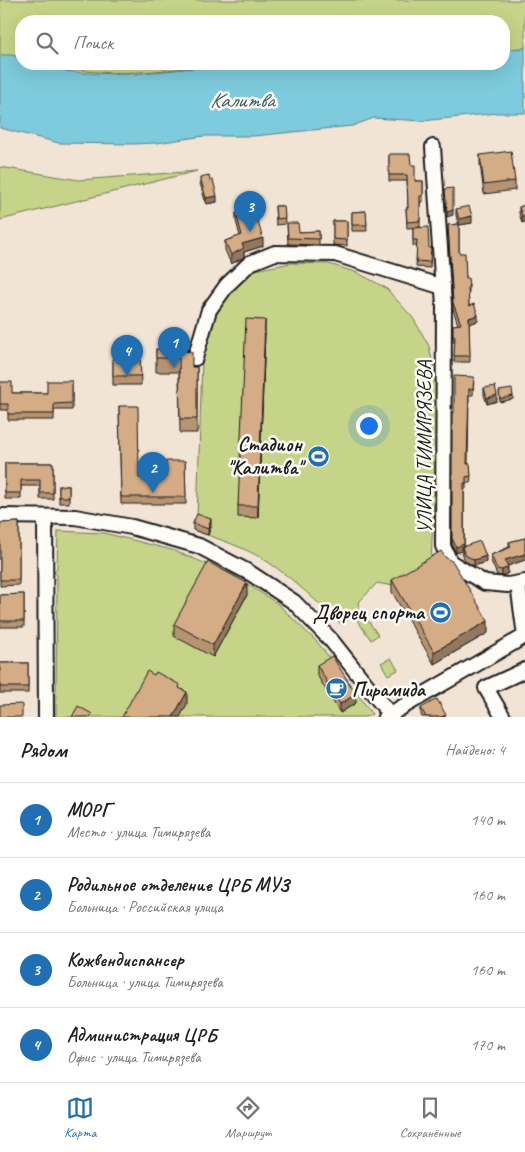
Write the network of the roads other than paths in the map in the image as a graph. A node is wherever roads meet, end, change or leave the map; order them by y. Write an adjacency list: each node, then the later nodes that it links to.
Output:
1 (433, 147): 2 (street, УЛИЦА ТИМИРЯЗЕВА)
2 (443, 287): 3 (street); 6 (street, УЛИЦА ТИМИРЯЗЕВА)
3 (187, 358)
4 (0, 516): 5 (street)
5 (45, 517): 9 (street); 10 (street)
6 (522, 583): 7 (street)
7 (525, 636): 9 (street)
8 (525, 670): 11 (street)
9 (389, 716)
10 (46, 717)
11 (503, 717)

